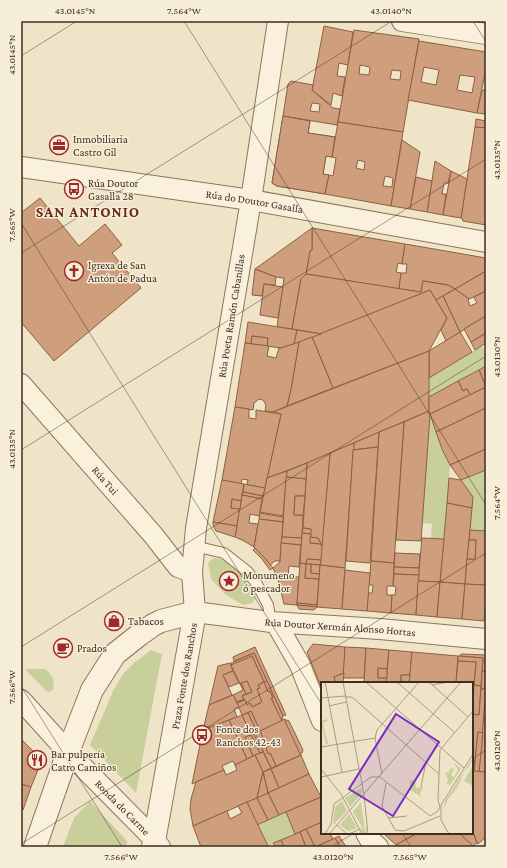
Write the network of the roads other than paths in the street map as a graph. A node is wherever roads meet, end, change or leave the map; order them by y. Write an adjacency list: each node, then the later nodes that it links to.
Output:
1 (278, 21): 5 (street, Rúa Poeta Ramón Cabanillas)
2 (402, 21): 3 (street)
3 (486, 34)
4 (21, 167): 5 (street, Rúa do Doutor Gasalla)
5 (251, 200): 6 (street, Rúa do Doutor Gasalla); 8 (street, Rúa Poeta Ramón Cabanillas)
6 (486, 242)
7 (21, 384): 9 (street, Rúa Tui)
8 (194, 546): 9 (street, Rúa Poeta Ramón Cabanillas); 11 (lane)
9 (192, 572): 10 (street, Rúa Poeta Ramón Cabanillas)
10 (195, 612): 11 (street, Rúa Doutor Xermán Alonso Hortas); 15 (street, Praza Fonte dos Ranchos); 17 (street, Praza Fonte dos Ranchos)
11 (274, 622): 12 (street, Rúa Doutor Xermán Alonso Hortas); 14 (street)
12 (486, 639)
13 (21, 700): 15 (street, Ronda do Carme)
14 (321, 719)
15 (68, 752): 17 (street, Ronda do Carme); 18 (street, Praza Fonte dos Ranchos)
16 (367, 834): 19 (street)
17 (155, 844)
18 (35, 847)
19 (378, 847)

